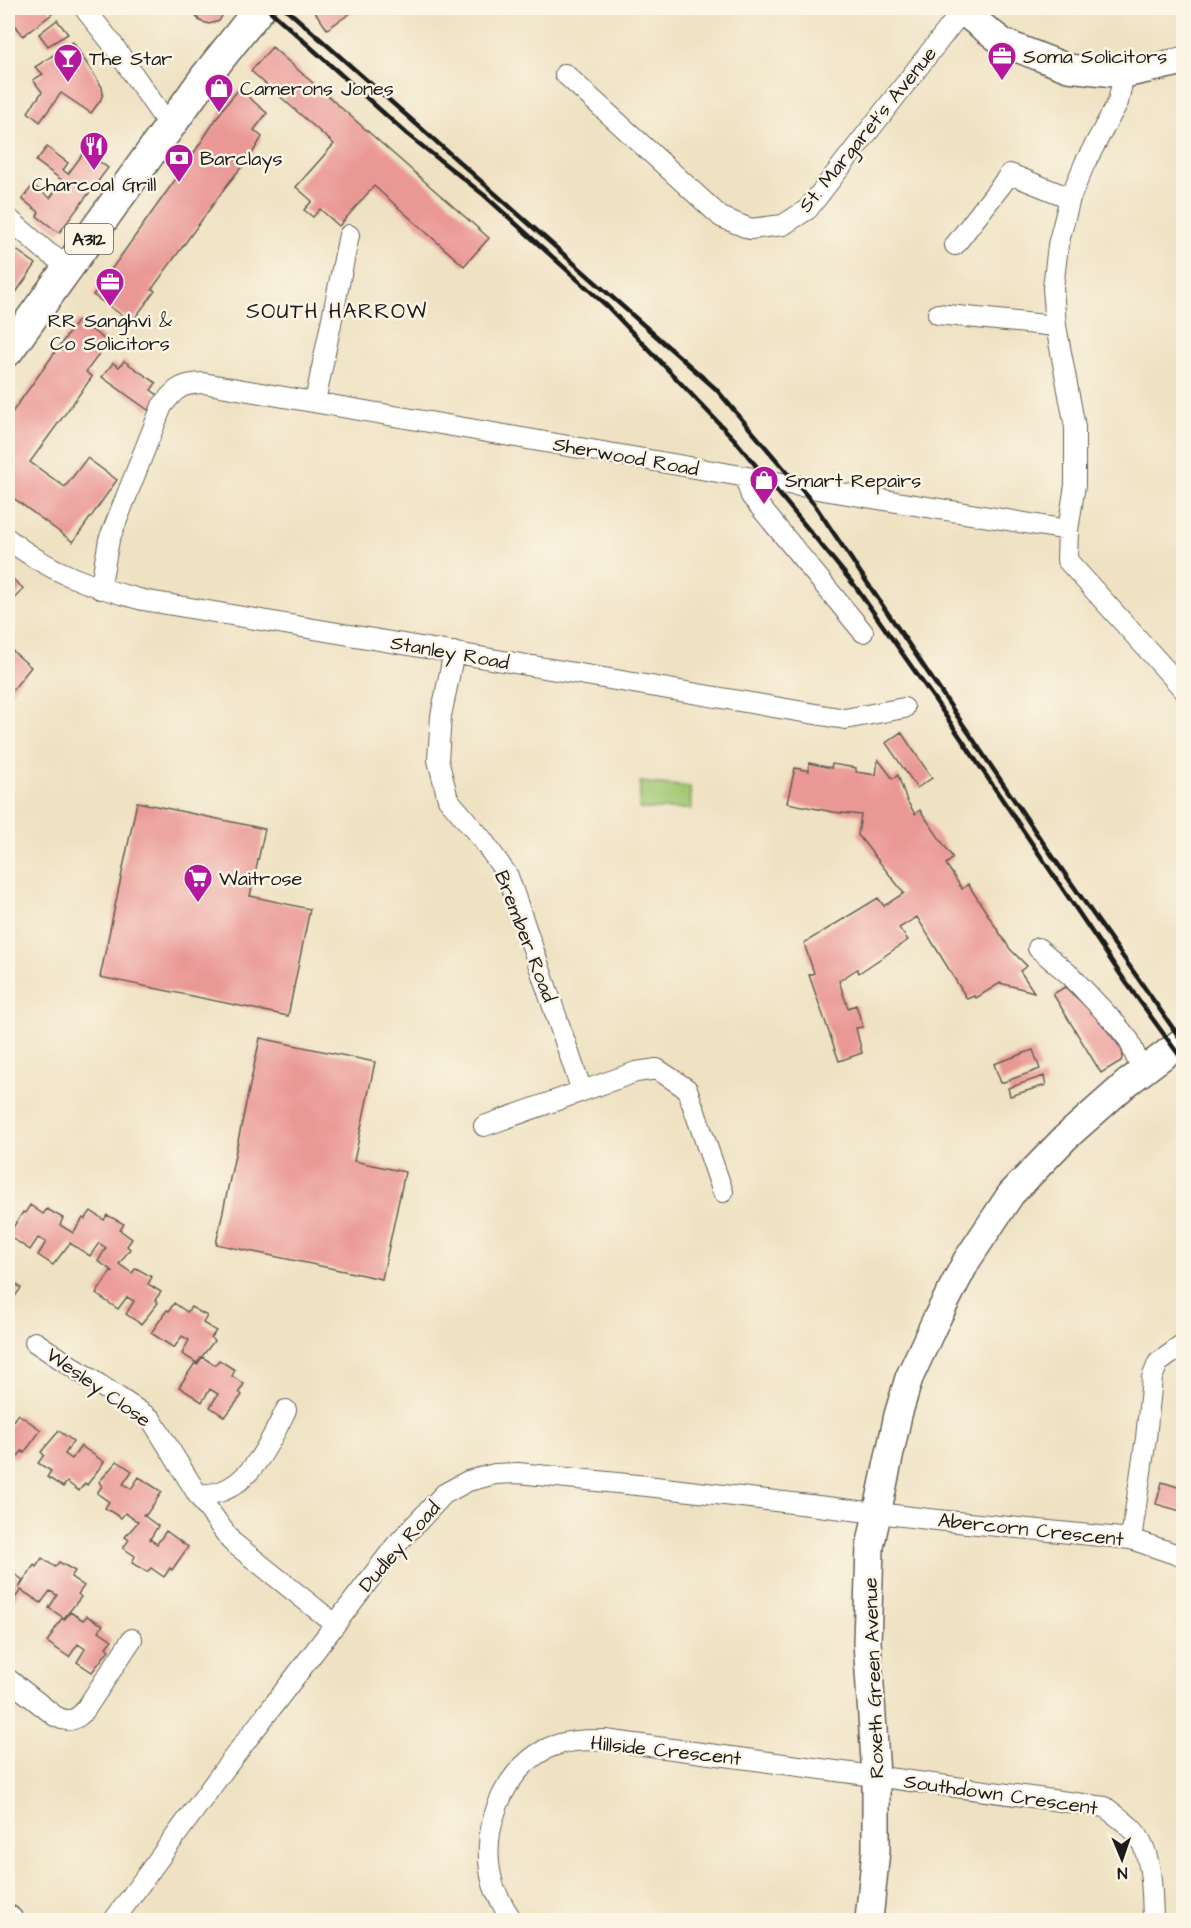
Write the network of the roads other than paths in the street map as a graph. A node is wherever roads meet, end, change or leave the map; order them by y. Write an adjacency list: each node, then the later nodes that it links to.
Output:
1 (84, 8): 7 (street)
2 (260, 8): 7 (main road, A312)
3 (960, 9): 5 (street, St. Margaret's Avenue); 6 (street)
4 (1184, 61): 6 (street)
5 (565, 74)
6 (1124, 74): 8 (street)
7 (170, 126): 12 (main road, A312)
8 (1071, 198): 11 (street); 14 (street)
9 (8, 218): 12 (street)
10 (349, 235): 16 (street)
11 (955, 246)
12 (69, 267): 15 (main road, A312)
13 (938, 314): 14 (street)
14 (1056, 326): 18 (street)
15 (8, 351)
16 (315, 402): 17 (street, Sherwood Road); 20 (street, Sherwood Road)
17 (745, 477): 18 (street, Sherwood Road); 21 (street)
18 (1068, 530): 23 (street)
19 (8, 539): 20 (street, Stanley Road)
20 (100, 589): 22 (street, Stanley Road)
21 (863, 633)
22 (454, 652): 24 (street, Stanley Road); 28 (street, Brember Road)
23 (1184, 690)
24 (904, 708)
25 (1038, 948): 27 (street)
26 (1184, 1040): 27 (street, Roxeth Green Avenue)
27 (1142, 1072): 35 (street, Roxeth Green Avenue)
28 (582, 1091): 29 (street); 30 (street)
29 (484, 1126)
30 (723, 1192)
31 (35, 1342): 34 (street, Wesley Close)
32 (1184, 1344): 36 (street)
33 (286, 1410): 34 (street)
34 (198, 1495): 38 (street, Wesley Close)
35 (876, 1513): 36 (street, Abercorn Crescent); 38 (street, Dudley Road); 41 (street, Roxeth Green Avenue)
36 (1131, 1539): 37 (street, Abercorn Crescent)
37 (1184, 1557)
38 (335, 1624): 42 (street, Dudley Road)
39 (132, 1639): 40 (street)
40 (8, 1679)
41 (876, 1775): 43 (street, Hillside Crescent); 44 (street, Roxeth Green Avenue); 45 (street, Southdown Crescent)
42 (114, 1920)
43 (512, 1920)
44 (869, 1920)
45 (1153, 1920)

